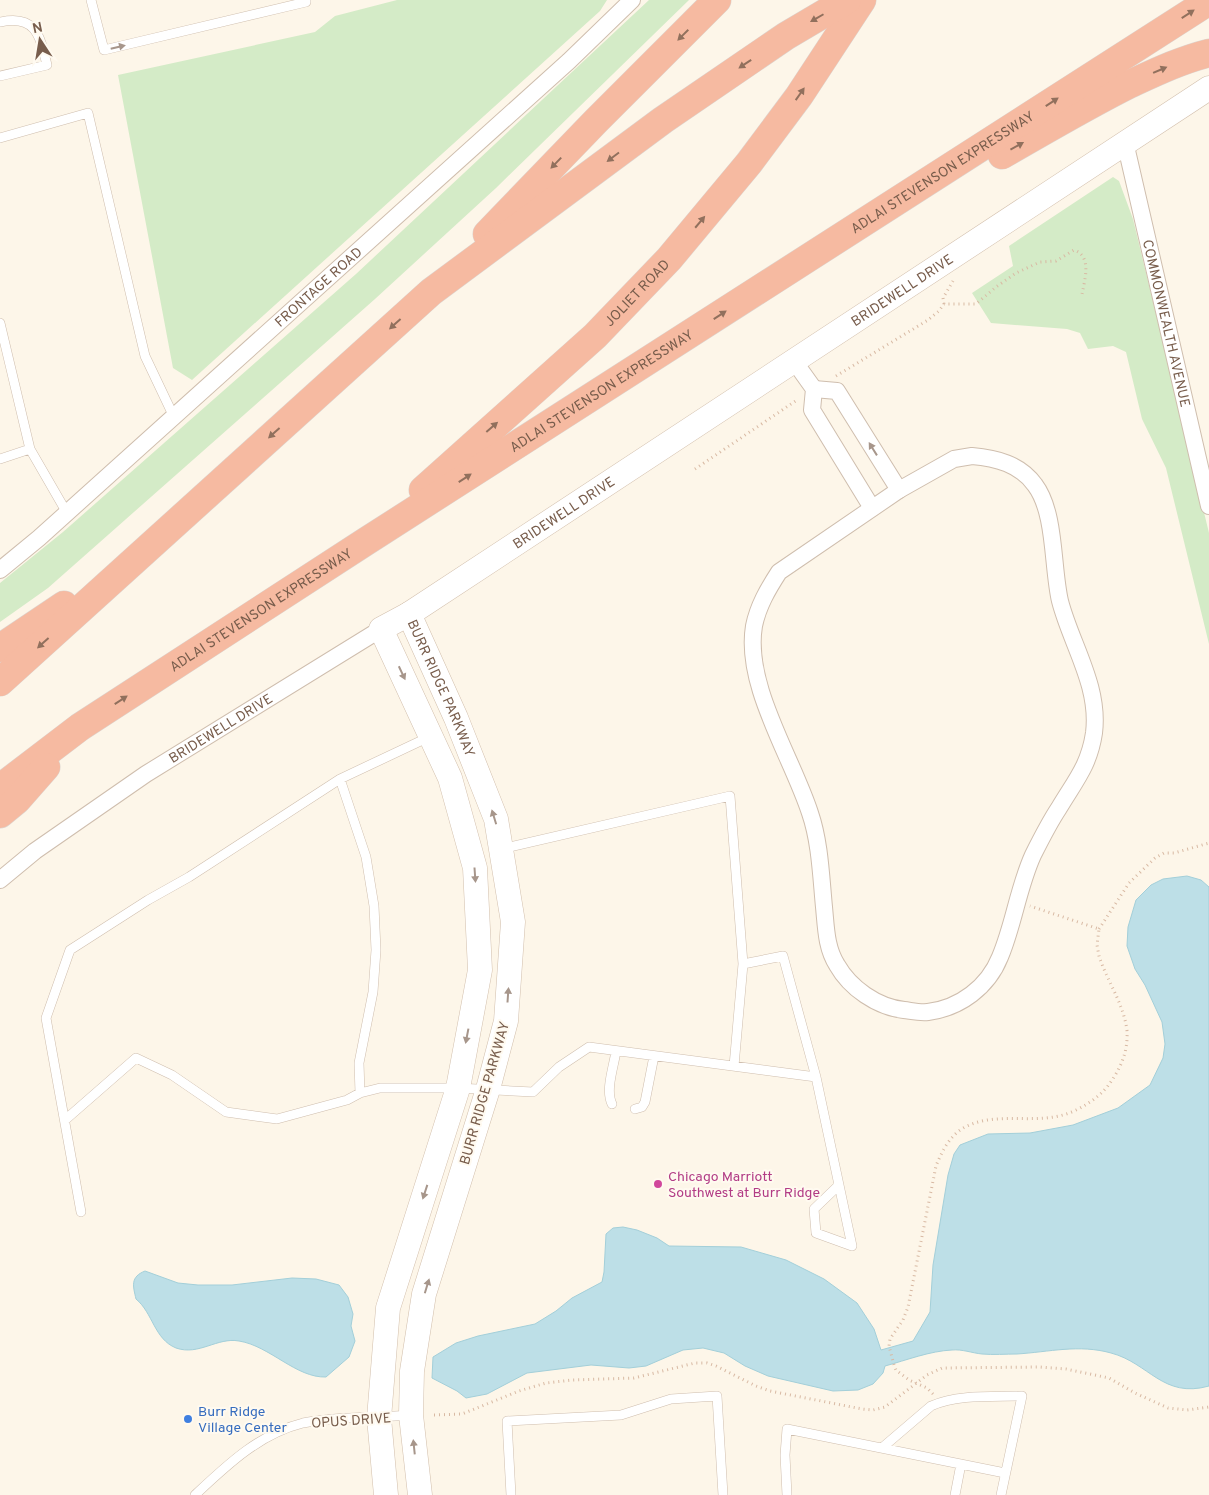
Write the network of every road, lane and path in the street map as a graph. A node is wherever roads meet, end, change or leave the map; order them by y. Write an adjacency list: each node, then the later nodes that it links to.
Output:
1 (91, 0): 2 (lane, one-way to 2)
2 (306, 0)
3 (632, 0): 20 (street, FRONTAGE ROAD)
4 (717, 0): 15 (highway, one-way to 15)
5 (847, 0): 15 (highway, one-way to 15)
6 (862, 0): 28 (highway, JOLIET ROAD, one-way to 6)
7 (1209, 1): 14 (highway, ADLAI STEVENSON EXPRESSWAY, one-way to 7)
8 (0, 22): 10 (lane)
9 (1209, 53): 14 (highway, one-way to 9)
10 (0, 76)
11 (1209, 88): 13 (street, BRIDEWELL DRIVE)
12 (0, 138): 20 (lane)
13 (1125, 142): 18 (street, BRIDEWELL DRIVE); 25 (street, COMMONWEALTH AVENUE)
14 (849, 233): 28 (highway, ADLAI STEVENSON EXPRESSWAY, one-way to 14)
15 (431, 292): 29 (highway, one-way to 29)
16 (1082, 294): 19 (path)
17 (0, 323): 21 (lane)
18 (794, 361): 19 (street); 31 (street, BRIDEWELL DRIVE)
19 (814, 389): 23 (path); 24 (street, one-way to 19); 26 (street)
20 (174, 417): 27 (street, FRONTAGE ROAD)
21 (30, 449): 22 (lane); 27 (lane)
22 (0, 459)
23 (694, 469)
24 (899, 490): 26 (street); 43 (street)
25 (1209, 506)
26 (872, 508): 43 (street)
27 (67, 513): 30 (street, FRONTAGE ROAD)
28 (365, 542): 35 (highway, ADLAI STEVENSON EXPRESSWAY, one-way to 28)
29 (144, 551): 33 (highway); 34 (highway, one-way to 34)
30 (0, 570)
31 (409, 614): 32 (street, BRIDEWELL DRIVE); 41 (street, BURR RIDGE PARKWAY, one-way to 31)
32 (382, 629): 36 (street, BURR RIDGE PARKWAY, one-way to 36); 42 (street, BRIDEWELL DRIVE)
33 (0, 648)
34 (0, 682)
35 (80, 727): 38 (highway, ADLAI STEVENSON EXPRESSWAY); 39 (highway)
36 (432, 736): 37 (lane); 50 (street, BURR RIDGE PARKWAY, one-way to 50)
37 (340, 779): 52 (lane); 55 (lane)
38 (0, 788)
39 (0, 814)
40 (1209, 843): 44 (path)
41 (501, 849): 45 (lane); 51 (street, BURR RIDGE PARKWAY, one-way to 41)
42 (0, 880)
43 (1016, 902): 44 (path)
44 (1099, 929): 58 (path)
45 (744, 964): 48 (lane); 49 (lane)
46 (616, 1051): 47 (lane); 51 (lane); 53 (lane)
47 (654, 1056): 48 (lane); 54 (lane)
48 (734, 1066): 49 (lane)
49 (816, 1077): 56 (lane)
50 (458, 1088): 51 (lane); 52 (lane); 62 (street, BURR RIDGE PARKWAY, one-way to 62)
51 (488, 1089): 61 (street, BURR RIDGE PARKWAY, one-way to 51)
52 (360, 1093): 55 (lane)
53 (612, 1104)
54 (635, 1109)
55 (64, 1120): 57 (lane)
56 (839, 1185): 56 (lane)
57 (81, 1212)
58 (916, 1383): 59 (path); 60 (path)
59 (940, 1402): 63 (lane); 65 (lane)
60 (1209, 1407)
61 (411, 1415): 62 (lane, OPUS DRIVE); 68 (street, BURR RIDGE PARKWAY, one-way to 61)
62 (379, 1418): 66 (lane, OPUS DRIVE); 67 (street, BURR RIDGE PARKWAY)
63 (883, 1447): 64 (lane); 71 (lane)
64 (960, 1464): 65 (lane); 72 (lane)
65 (1006, 1473): 73 (lane)
66 (195, 1495)
67 (386, 1495)
68 (420, 1495)
69 (511, 1495): 70 (lane)
70 (723, 1495)
71 (786, 1495)
72 (954, 1495)
73 (1001, 1495)

